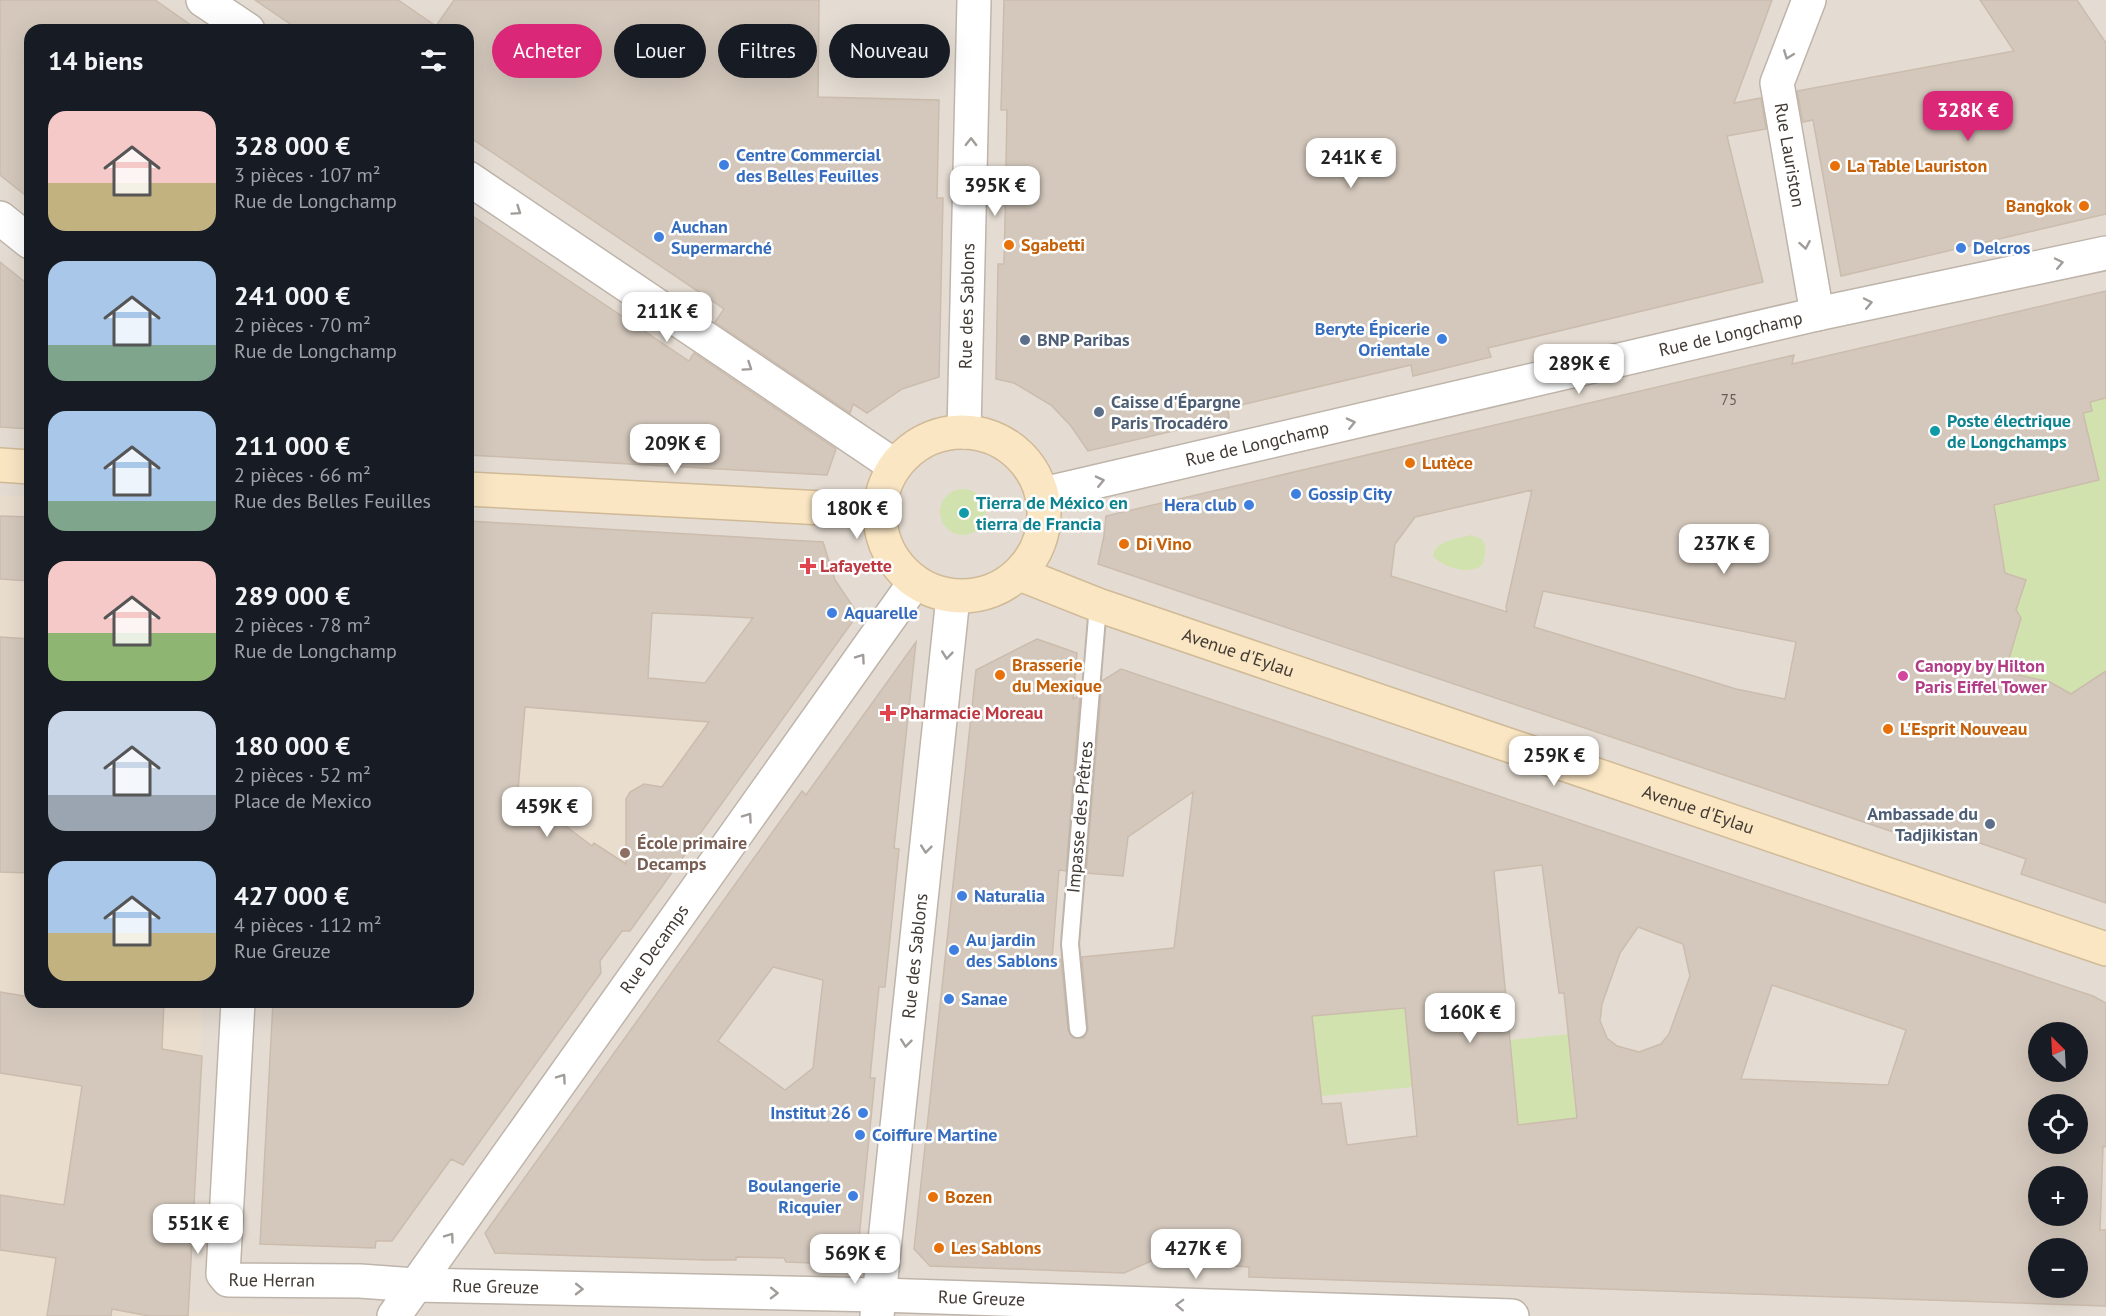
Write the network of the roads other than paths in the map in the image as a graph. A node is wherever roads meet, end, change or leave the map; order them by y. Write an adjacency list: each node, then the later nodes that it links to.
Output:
1 (204, 0): 4 (street)
2 (974, 0): 10 (street, Rue des Sablons, one-way to 2)
3 (1809, 0): 9 (street, Rue Lauriston, one-way to 9)
4 (239, 24)
5 (474, 182): 12 (street, one-way to 12)
6 (0, 218): 7 (street)
7 (24, 237)
8 (2106, 253): 9 (street, Rue de Longchamp, one-way to 8)
9 (1817, 314): 15 (street, Rue de Longchamp, one-way to 9)
10 (964, 432): 12 (street); 15 (street)
11 (0, 465): 13 (street)
12 (895, 466): 16 (street)
13 (24, 467)
14 (474, 489): 16 (street)
15 (1042, 494): 17 (street)
16 (879, 511): 18 (street)
17 (1020, 574): 19 (street); 20 (street, Avenue d'Eylau)
18 (915, 582): 19 (street); 24 (street, Rue Decamps, one-way to 18)
19 (953, 597): 25 (street, Rue des Sablons, one-way to 25)
20 (1098, 605): 21 (street, Avenue d'Eylau); 23 (lane, Impasse des Prêtres)
21 (2106, 949)
22 (238, 1008): 24 (street, Rue Herran)
23 (1078, 1029)
24 (416, 1285): 25 (street, Rue Greuze, one-way to 25); 26 (street, Rue Decamps)
25 (878, 1306): 27 (street, Rue Greuze, one-way to 25)
26 (394, 1316)
27 (1512, 1316)

